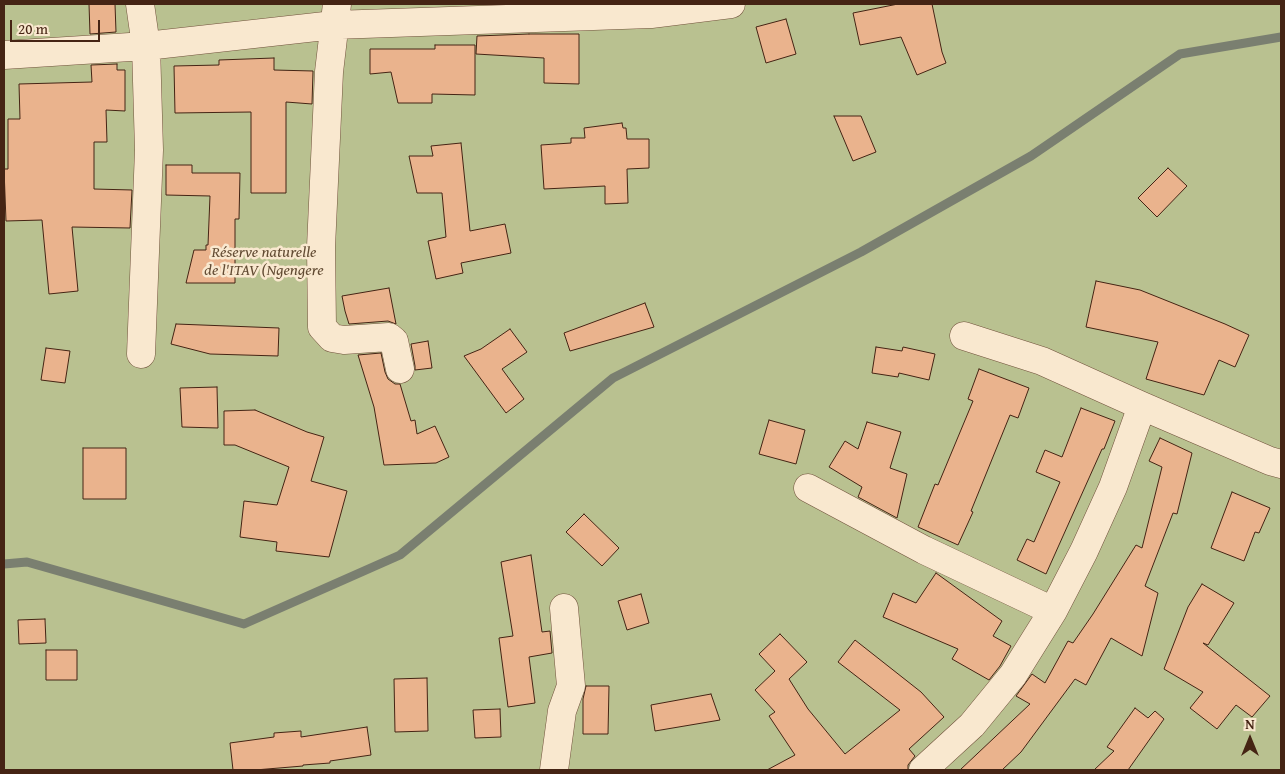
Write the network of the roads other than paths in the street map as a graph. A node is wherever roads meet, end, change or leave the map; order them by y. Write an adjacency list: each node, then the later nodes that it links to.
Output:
1 (140, 4): 5 (street)
2 (732, 4): 3 (street)
3 (652, 9): 4 (street)
4 (335, 14): 5 (street); 9 (street)
5 (146, 46): 6 (street); 8 (street)
6 (4, 55)
7 (964, 336): 10 (street)
8 (141, 354)
9 (400, 369)
10 (1142, 406): 11 (street); 14 (street)
11 (1281, 464)
12 (808, 488): 14 (street)
13 (564, 608): 15 (street)
14 (1052, 611): 16 (street)
15 (554, 770)
16 (923, 770)

